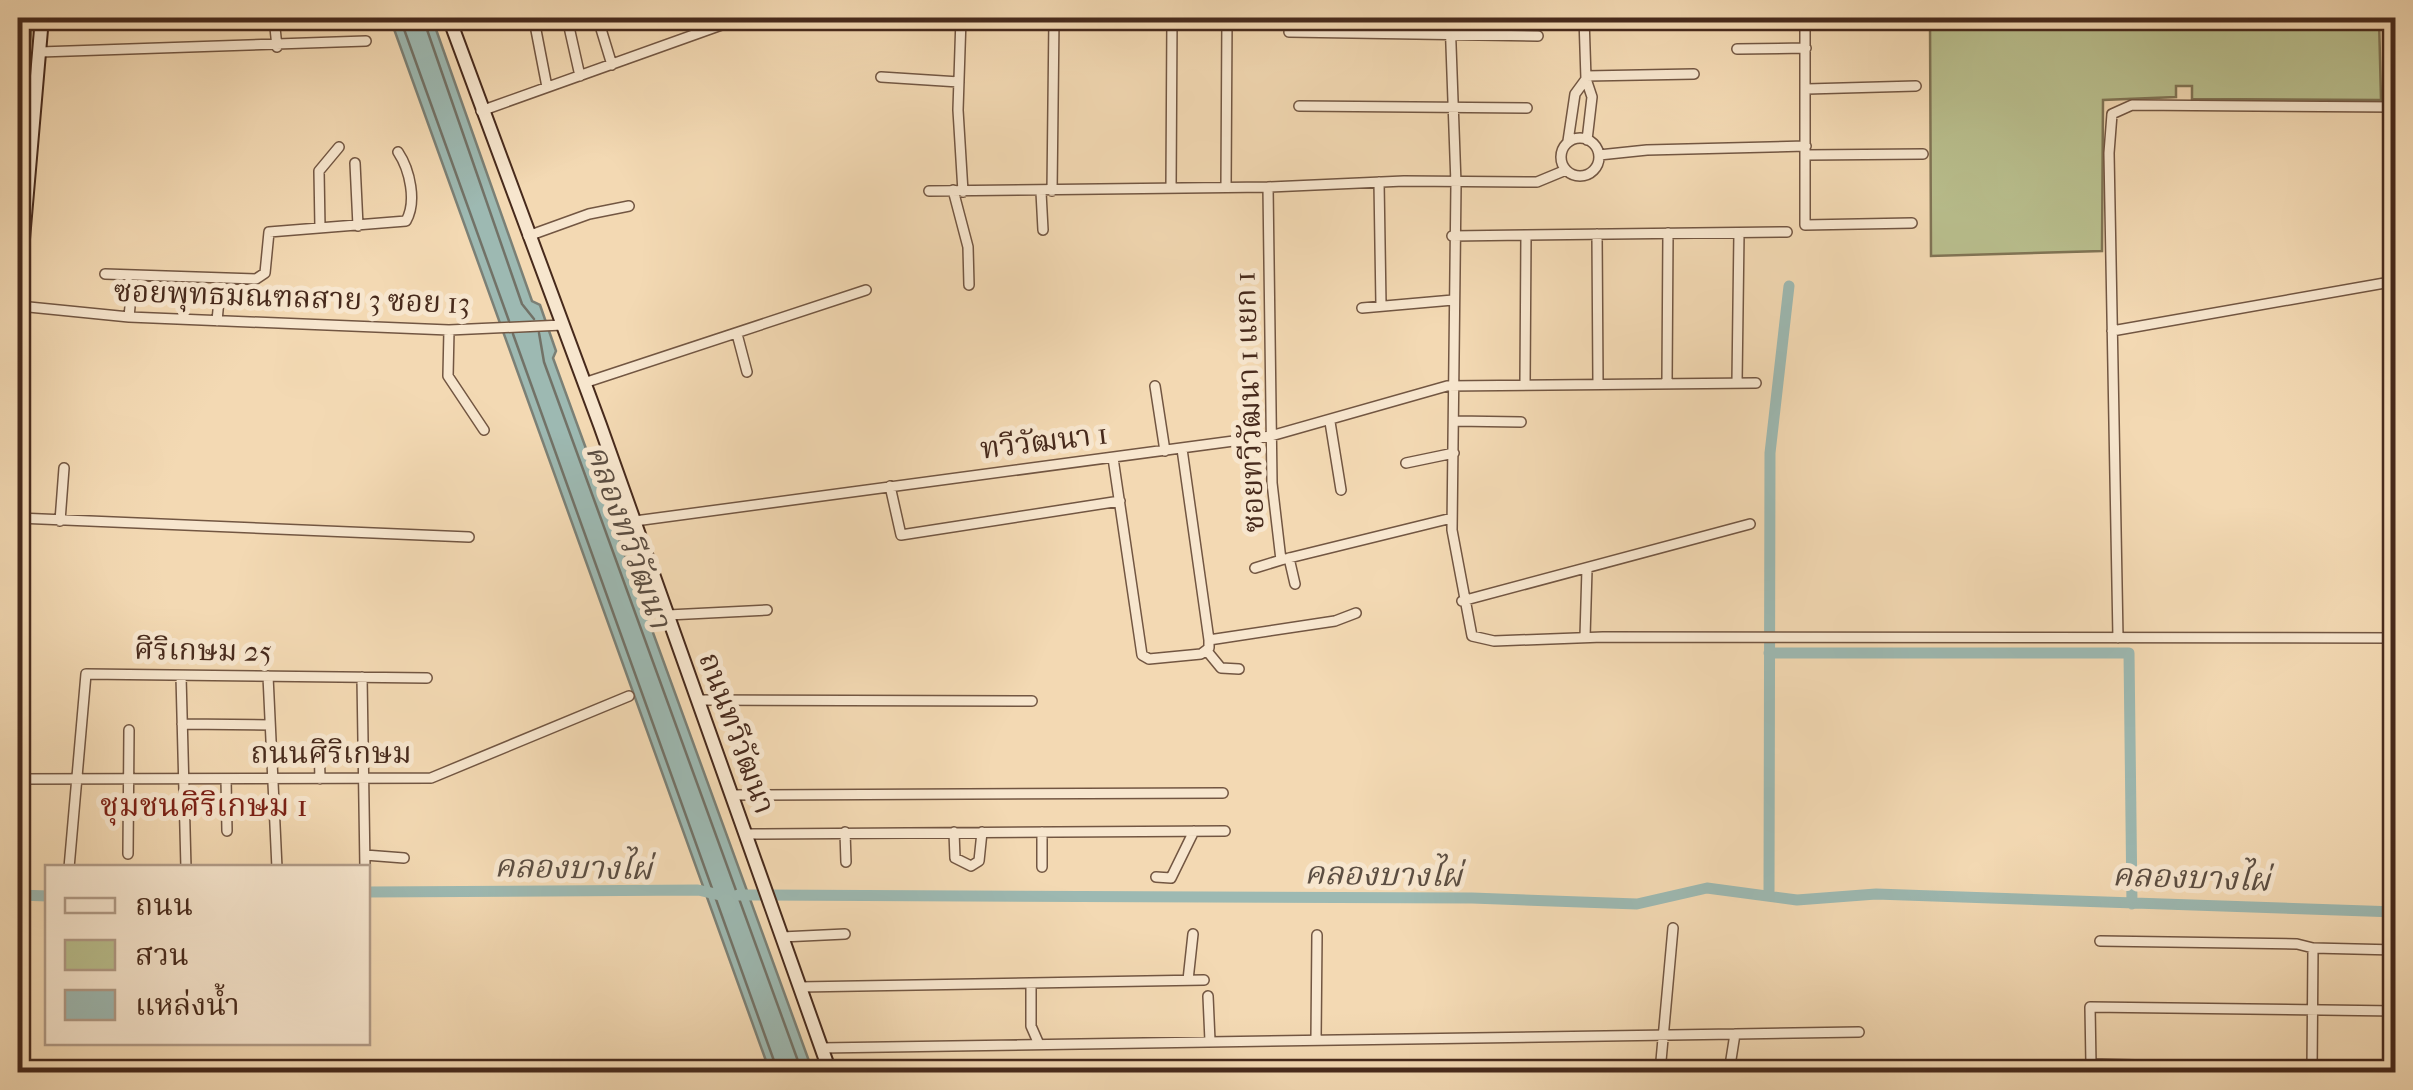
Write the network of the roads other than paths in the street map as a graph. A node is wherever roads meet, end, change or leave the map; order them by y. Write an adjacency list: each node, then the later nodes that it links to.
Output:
1 (42, 18): 23 (main road)
2 (274, 18): 20 (street)
3 (448, 18): 37 (main road, ถนนทวีวัฒนา)
4 (567, 18): 26 (street)
5 (741, 18): 24 (street)
6 (961, 18): 29 (street)
7 (1054, 18): 54 (street)
8 (1172, 18): 51 (street)
9 (1227, 18): 50 (street)
10 (1450, 18): 17 (street)
11 (1584, 18): 28 (street)
12 (1918, 19): 13 (street)
13 (1806, 20): 21 (street)
14 (536, 25): 31 (street)
15 (602, 30): 24 (street)
16 (1289, 32): 17 (street)
17 (1451, 35): 18 (street); 35 (street)
18 (1538, 36)
19 (366, 41): 20 (street)
20 (277, 47): 23 (street)
21 (1806, 48): 22 (street); 32 (street)
22 (1738, 49)
23 (40, 52): 67 (main road)
24 (612, 65): 26 (street)
25 (1694, 74): 28 (street)
26 (580, 76): 31 (street)
27 (881, 77): 29 (street)
28 (1586, 78): 38 (street); 39 (street)
29 (959, 82): 53 (street)
30 (1916, 86): 32 (street)
31 (547, 87): 37 (street)
32 (1807, 90): 41 (street)
33 (1299, 106): 35 (street)
34 (2396, 107): 83 (street)
35 (1451, 108): 36 (street); 48 (street)
36 (1527, 108)
37 (481, 111): 65 (main road, ถนนทวีวัฒนา)
38 (1587, 140): 39 (street); 44 (street)
39 (1568, 142): 46 (street)
40 (339, 147): 58 (street)
41 (1806, 151): 43 (street); 44 (street); 56 (street)
42 (398, 152): 57 (street)
43 (1923, 154)
44 (1599, 155): 46 (street)
45 (355, 162): 57 (street)
46 (1566, 170): 48 (street)
47 (1379, 182): 48 (street); 49 (street); 76 (street)
48 (1456, 184): 66 (street)
49 (1268, 186): 50 (street); 99 (street, ซอยทวีวัฒนา 1 แยก 1)
50 (1226, 187): 51 (street)
51 (1171, 188): 54 (street)
52 (929, 191): 53 (street)
53 (958, 191): 54 (street); 73 (street)
54 (1046, 191): 59 (street)
55 (630, 206): 65 (street)
56 (1912, 223)
57 (358, 226): 58 (street)
58 (320, 228): 71 (street)
59 (1043, 230)
60 (1787, 232): 62 (street)
61 (1668, 233): 62 (street); 63 (street); 88 (street)
62 (1738, 233): 89 (street)
63 (1596, 234): 64 (street); 91 (street)
64 (1526, 235): 66 (street); 90 (street)
65 (528, 236): 81 (main road, ถนนทวีวัฒนา)
66 (1452, 236): 75 (street)
67 (21, 251): 70 (main road)
68 (105, 274): 69 (street)
69 (132, 274): 71 (street); 79 (street)
70 (19, 276): 77 (main road)
71 (221, 278): 80 (street)
72 (2396, 281): 83 (street)
73 (969, 285)
74 (866, 290): 84 (street)
75 (1453, 300): 76 (street); 94 (street)
76 (1381, 305): 78 (street)
77 (18, 306): 79 (street, ซอยพุทธมณฑลสาย 3 ซอย 13); 85 (main road)
78 (1362, 308)
79 (129, 317): 80 (street, ซอยพุทธมณฑลสาย 3 ซอย 13)
80 (218, 321): 82 (street, ซอยพุทธมณฑลสาย 3 ซอย 13)
81 (563, 325): 82 (street, ซอยพุทธมณฑลสาย 3 ซอย 13); 87 (main road, ถนนทวีวัฒนา)
82 (450, 330): 98 (street)
83 (2112, 331): 124 (street)
84 (737, 334): 86 (street); 87 (street)
85 (18, 361)
86 (746, 372)
87 (584, 382): 112 (main road, ถนนทวีวัฒนา)
88 (1667, 382): 89 (street, ทวีวัฒนา 1); 91 (street, ทวีวัฒนา 1)
89 (1737, 382): 92 (street, ทวีวัฒนา 1)
90 (1525, 383): 91 (street, ทวีวัฒนา 1); 94 (street, ทวีวัฒนา 1)
91 (1598, 383)
92 (1756, 383)
93 (1156, 386): 101 (street)
94 (1454, 387): 95 (street); 96 (street, ทวีวัฒนา 1)
95 (1455, 421): 97 (street); 102 (street)
96 (1330, 422): 99 (street, ทวีวัฒนา 1); 107 (street)
97 (1521, 422)
98 (484, 430)
99 (1272, 436): 100 (street, ทวีวัฒนา 1); 115 (street, ซอยทวีวัฒนา 1 แยก 1)
100 (1182, 449): 101 (street, ทวีวัฒนา 1); 126 (street)
101 (1166, 451): 103 (street, ทวีวัฒนา 1)
102 (1454, 453): 104 (street); 110 (street)
103 (1114, 458): 106 (street, ทวีวัฒนา 1); 108 (street)
104 (1406, 463)
105 (64, 468): 111 (street)
106 (890, 486): 108 (street); 112 (street, ทวีวัฒนา 1)
107 (1341, 490)
108 (1120, 501): 126 (street)
109 (18, 518): 111 (street)
110 (1452, 518): 115 (street, ซอยทวีวัฒนา 1 แยก 1); 119 (street)
111 (60, 520): 114 (street)
112 (634, 521): 122 (main road, ถนนทวีวัฒนา)
113 (1750, 524): 117 (street)
114 (469, 537)
115 (1285, 559): 116 (street); 118 (street)
116 (1255, 568)
117 (1587, 569): 119 (street); 123 (street)
118 (1295, 584)
119 (1462, 601): 123 (street)
120 (766, 610): 122 (street)
121 (1356, 613): 126 (street)
122 (668, 615): 133 (main road, ถนนทวีวัฒนา)
123 (1585, 637): 124 (street)
124 (2118, 638): 125 (street)
125 (2396, 638)
126 (1208, 646): 127 (street)
127 (1239, 669)
128 (181, 676): 129 (street, ศิริเกษม 25); 135 (street); 144 (street, ศิริเกษม 25)
129 (268, 676): 130 (street, ศิริเกษม 25); 136 (street)
130 (362, 677): 131 (street, ศิริเกษม 25); 143 (street)
131 (427, 678)
132 (629, 696): 143 (street, ถนนศิริเกษม)
133 (698, 700): 134 (street); 148 (main road, ถนนทวีวัฒนา)
134 (1032, 701)
135 (182, 724): 136 (street); 146 (street)
136 (270, 726): 142 (street)
137 (129, 730): 145 (street)
138 (319, 741): 139 (street)
139 (320, 778): 142 (street, ถนนศิริเกษม); 143 (street, ถนนศิริเกษม)
140 (18, 779): 144 (street, ถนนศิริเกษม)
141 (226, 779): 142 (street, ถนนศิริเกษม); 146 (street, ถนนศิริเกษม); 149 (street)
142 (273, 779): 163 (street)
143 (364, 779): 158 (street)
144 (75, 780): 145 (street, ถนนศิริเกษม); 161 (street)
145 (127, 780): 146 (street, ถนนศิริเกษม); 157 (street)
146 (183, 780): 162 (street)
147 (1222, 793): 148 (street)
148 (732, 795): 156 (main road, ถนนทวีวัฒนา)
149 (227, 831)
150 (1194, 831): 151 (street); 155 (street); 166 (street)
151 (1225, 831)
152 (845, 832): 153 (street); 156 (street); 160 (street)
153 (954, 832): 154 (street); 154 (street)
154 (982, 832): 155 (street)
155 (1042, 832): 165 (street)
156 (746, 834): 171 (main road, ถนนทวีวัฒนา)
157 (128, 854)
158 (365, 855): 159 (street); 164 (street)
159 (404, 858)
160 (846, 862)
161 (69, 865)
162 (186, 865)
163 (277, 865)
164 (365, 865)
165 (1042, 867)
166 (1156, 876)
167 (1673, 928): 184 (street)
168 (845, 934): 171 (street)
169 (1193, 934): 175 (street)
170 (1317, 934): 185 (street)
171 (782, 938): 178 (main road, ถนนทวีวัฒนา)
172 (2100, 941): 173 (street)
173 (2313, 948): 174 (street); 180 (street)
174 (2396, 950)
175 (1188, 980): 176 (street); 177 (street)
176 (1204, 980)
177 (1031, 984): 178 (street); 187 (street)
178 (800, 987): 188 (main road, ถนนทวีวัฒนา)
179 (1208, 996): 186 (street)
180 (2313, 1010): 181 (street); 189 (street); 189 (street)
181 (2396, 1011)
182 (1858, 1032): 183 (street)
183 (1735, 1034): 184 (street); 193 (street)
184 (1664, 1036): 185 (street); 192 (street)
185 (1316, 1038): 186 (street)
186 (1210, 1041): 187 (street)
187 (1038, 1042): 188 (street)
188 (821, 1048): 191 (main road, ถนนทวีวัฒนา)
189 (2312, 1070): 190 (street)
190 (2396, 1071)
191 (830, 1072)
192 (1660, 1072)
193 (1729, 1072)

